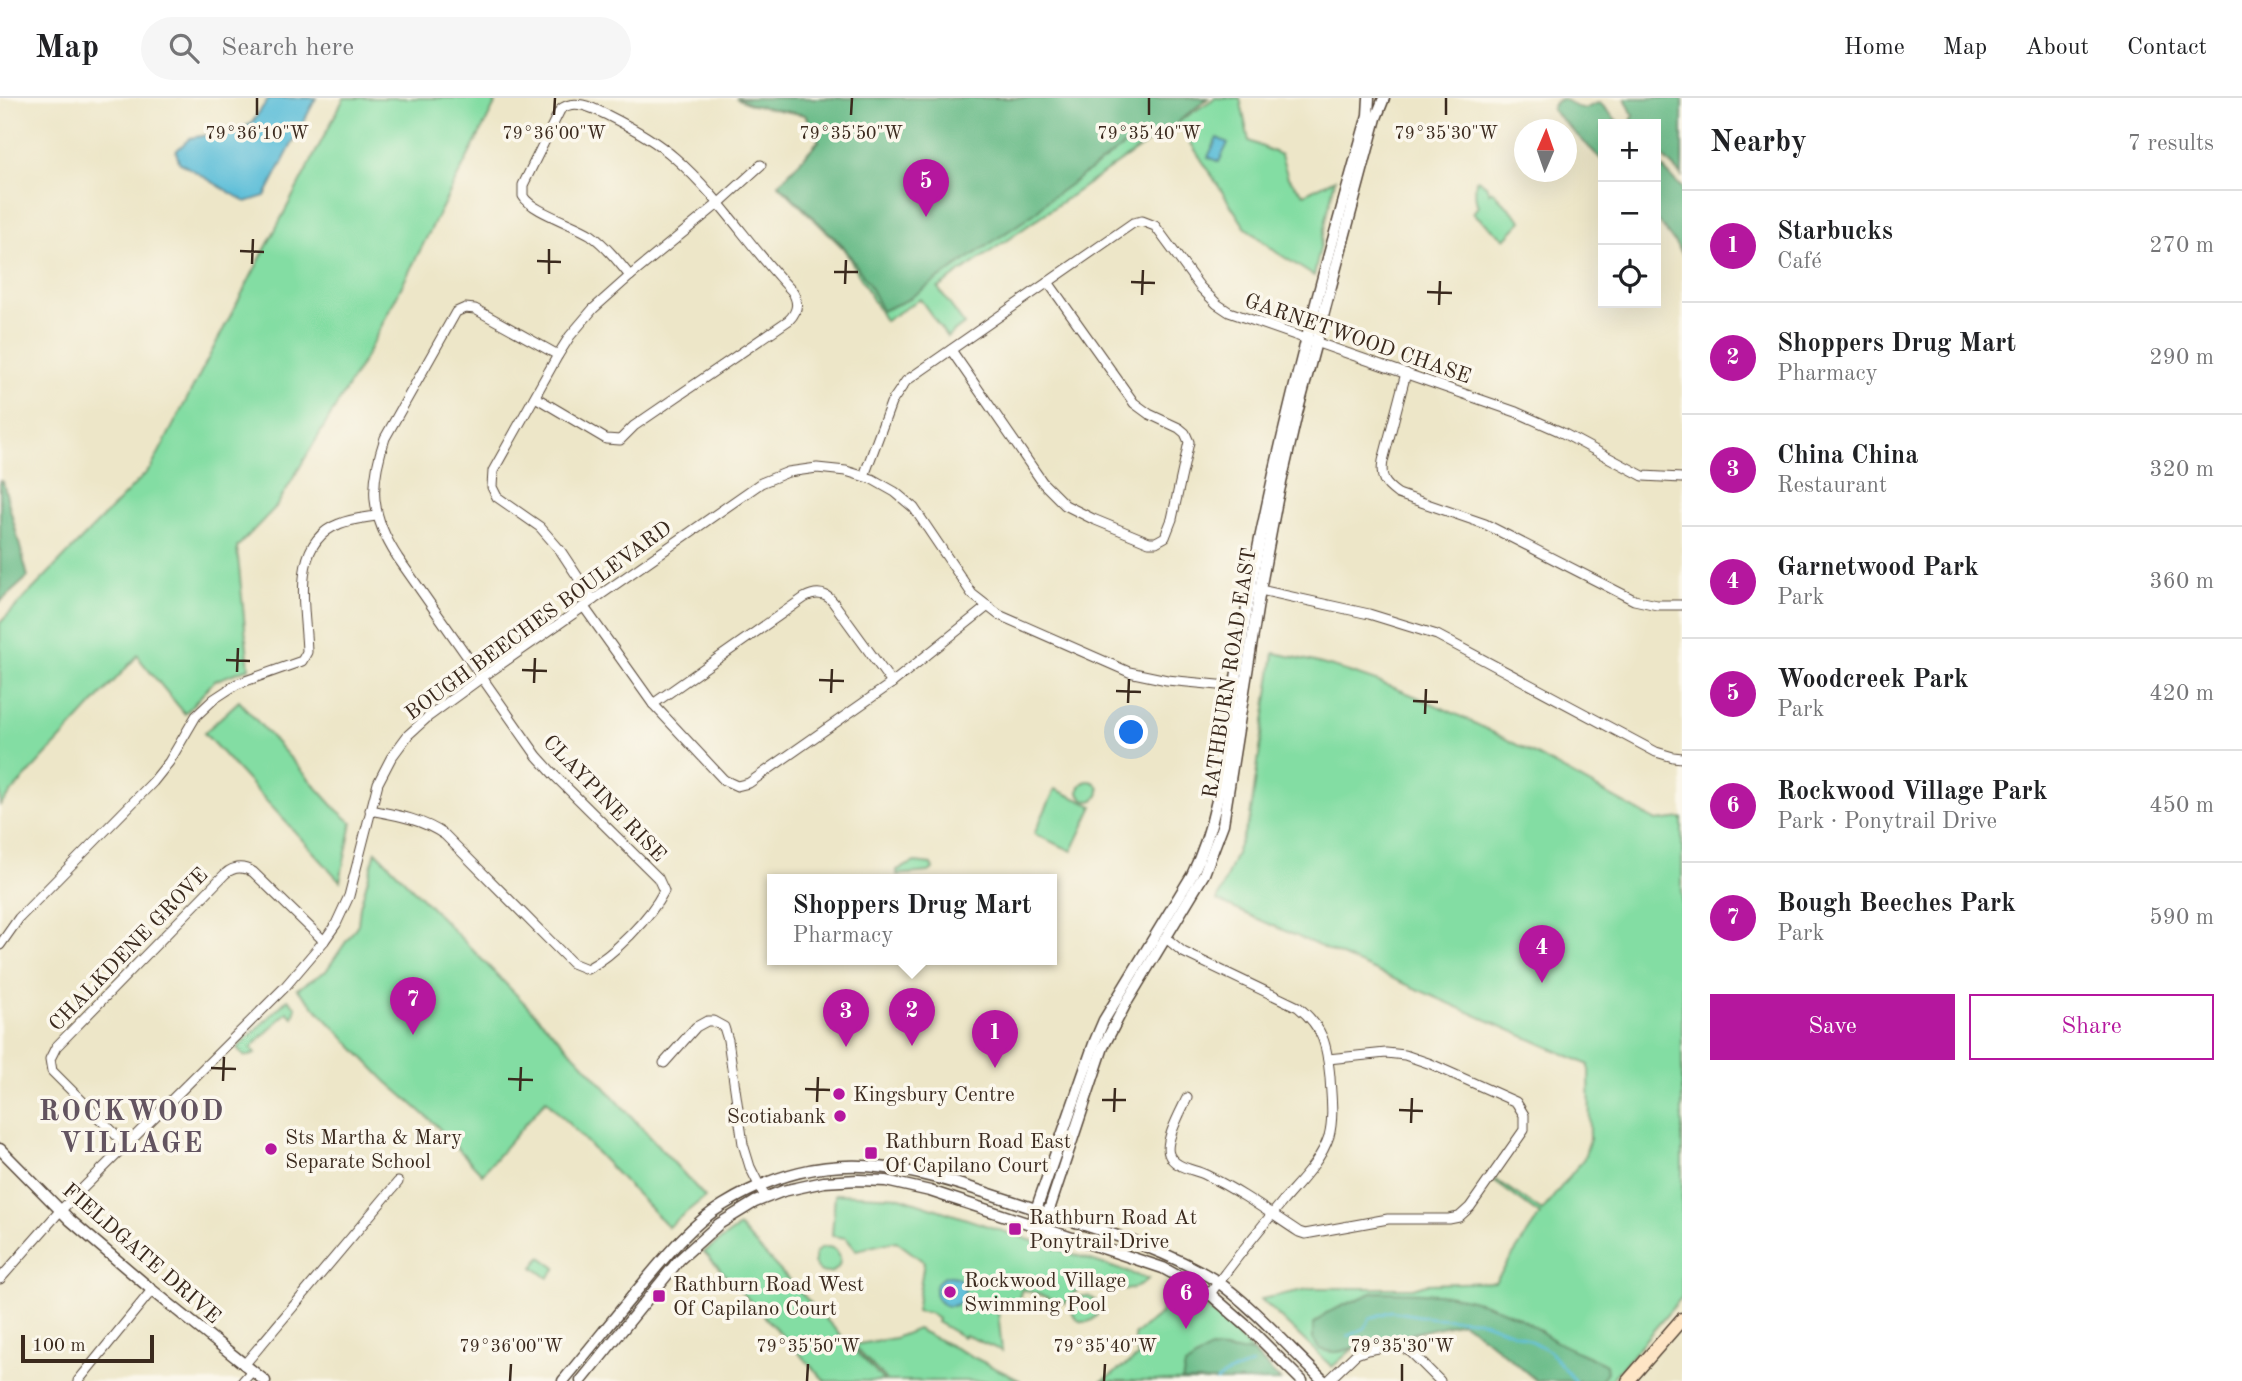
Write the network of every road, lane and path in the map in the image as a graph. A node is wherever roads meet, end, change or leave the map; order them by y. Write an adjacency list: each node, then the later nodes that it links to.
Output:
1 (1369, 98): 7 (street, RATHBURN ROAD EAST)
2 (1384, 98): 7 (street, RATHBURN ROAD EAST)
3 (761, 165): 4 (street)
4 (719, 204): 5 (street); 5 (street); 11 (street)
5 (630, 276): 9 (street)
6 (1048, 282): 7 (street, GARNETWOOD CHASE); 8 (street, GARNETWOOD CHASE); 8 (street)
7 (1311, 342): 10 (street, GARNETWOOD CHASE); 15 (street, RATHBURN ROAD EAST)
8 (951, 350): 12 (street, GARNETWOOD CHASE)
9 (558, 355): 11 (street); 14 (street, CLAYPINE RISE)
10 (1406, 373): 13 (street, GARNETWOOD CHASE); 17 (street)
11 (535, 397): 16 (street)
12 (864, 476): 16 (street, BOUGH BEECHES BOULEVARD); 18 (street, BOUGH BEECHES BOULEVARD)
13 (1682, 478)
14 (376, 516): 20 (street, CLAYPINE RISE); 28 (street)
15 (1255, 589): 22 (street, RATHBURN ROAD EAST); 24 (street)
16 (593, 600): 19 (street, BOUGH BEECHES BOULEVARD)
17 (1682, 605)
18 (988, 606): 21 (street); 22 (street, BOUGH BEECHES BOULEVARD)
19 (584, 607): 20 (street, BOUGH BEECHES BOULEVARD); 23 (street)
20 (481, 678): 25 (street, BOUGH BEECHES BOULEVARD); 25 (street, CLAYPINE RISE)
21 (892, 683): 23 (street); 23 (street)
22 (1240, 687): 26 (street, RATHBURN ROAD EAST); 37 (street, RATHBURN ROAD EAST)
23 (653, 705)
24 (1682, 758)
25 (370, 810): 27 (street, BOUGH BEECHES BOULEVARD)
26 (1166, 937): 29 (street); 39 (street, RATHBURN ROAD EAST)
27 (324, 941): 32 (street, BOUGH BEECHES BOULEVARD); 32 (street, CHALKDENE GROVE)
28 (0, 945)
29 (1328, 1059): 40 (street); 40 (street)
30 (664, 1063): 35 (street)
31 (1187, 1098): 40 (street)
32 (126, 1145): 38 (street, BOUGH BEECHES BOULEVARD)
33 (0, 1149): 38 (street, FIELDGATE DRIVE)
34 (398, 1182): 48 (street)
35 (759, 1186): 36 (street); 37 (street); 52 (street)
36 (765, 1197): 41 (street); 53 (street)
37 (1036, 1209): 39 (street); 41 (street, RATHBURN ROAD EAST)
38 (60, 1211): 43 (street, BOUGH BEECHES BOULEVARD); 45 (street, FIELDGATE DRIVE)
39 (1048, 1213): 42 (street, RATHBURN ROAD EAST); 44 (street)
40 (1273, 1213): 44 (street)
41 (1031, 1224): 42 (street)
42 (1043, 1228): 46 (street)
43 (0, 1279)
44 (1218, 1283): 46 (street); 55 (street)
45 (152, 1290): 48 (street, FIELDGATE DRIVE); 49 (street)
46 (1210, 1294): 54 (street)
47 (1682, 1319): 57 (main road)
48 (248, 1368): 50 (street); 51 (street, FIELDGATE DRIVE)
49 (78, 1381)
50 (243, 1381)
51 (265, 1381)
52 (563, 1381)
53 (581, 1381)
54 (1302, 1381)
55 (1326, 1381): 56 (street)
56 (1440, 1381)
57 (1628, 1381)

